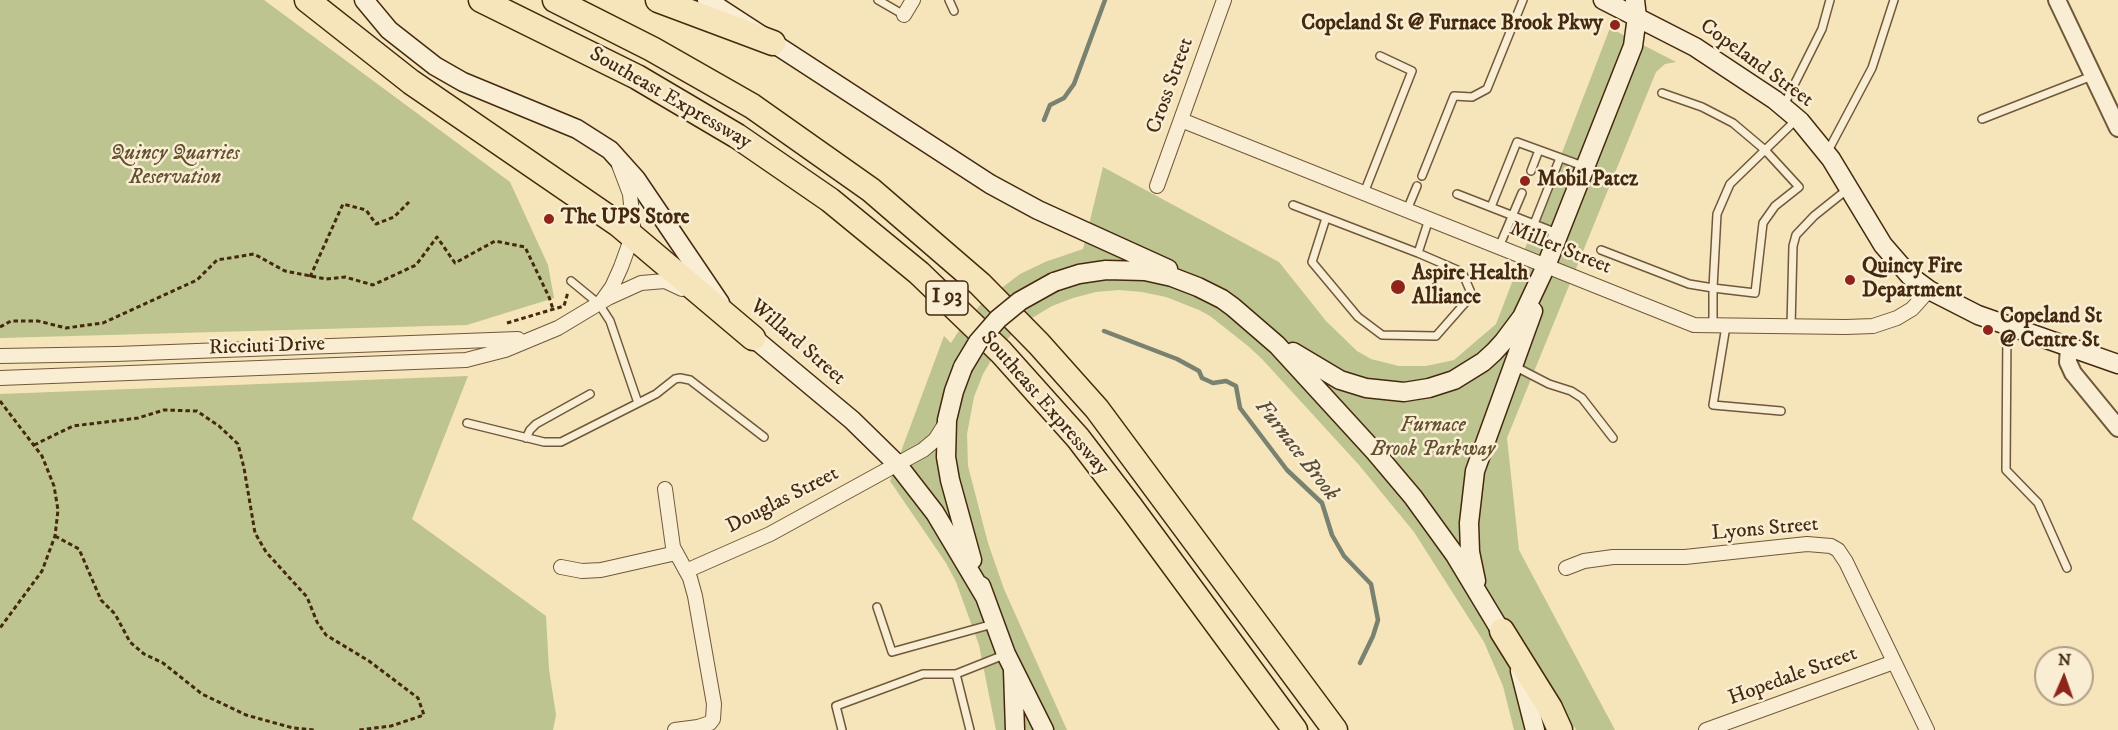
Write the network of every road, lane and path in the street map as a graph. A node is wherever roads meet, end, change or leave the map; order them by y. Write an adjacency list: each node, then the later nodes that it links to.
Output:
1 (307, 0): 52 (highway)
2 (364, 0): 29 (main road, Willard Street)
3 (482, 0): 112 (highway, Southeast Expressway / I 93)
4 (512, 0): 113 (highway, I 93)
5 (555, 0): 114 (highway, I 93)
6 (585, 0): 115 (highway, I 93)
7 (658, 0): 21 (highway)
8 (707, 0): 21 (main road)
9 (878, 0): 20 (lane)
10 (913, 0): 20 (street)
11 (949, 0): 19 (lane)
12 (1224, 0): 27 (street, Cross Street)
13 (1523, 0): 36 (lane)
14 (1603, 0): 18 (main road, Copeland Street)
15 (1830, 0): 25 (lane)
16 (1894, 0): 32 (lane)
17 (2056, 0): 23 (street)
18 (1636, 8): 25 (main road, Copeland Street); 34 (main road)
19 (954, 11)
20 (904, 15)
21 (773, 43): 61 (main road)
22 (1380, 56): 40 (lane)
23 (2092, 76): 26 (lane); 28 (street)
24 (1662, 93): 31 (lane)
25 (1790, 113): 31 (lane); 32 (main road, Copeland Street)
26 (1982, 119)
27 (1181, 120): 37 (street, Cross Street); 40 (street, Miller Street)
28 (2118, 128)
29 (610, 150): 52 (street, Ricciuti Drive); 71 (main road, Willard Street)
30 (1539, 150): 33 (lane); 35 (lane); 45 (lane)
31 (1765, 150): 59 (lane); 59 (lane)
32 (1827, 153): 39 (main road, Copeland Street)
33 (1560, 158): 34 (lane); 50 (lane)
34 (1586, 167): 51 (main road)
35 (1531, 171)
36 (1422, 176)
37 (1157, 186)
38 (1416, 186): 46 (lane)
39 (1849, 188): 60 (main road, Copeland Street); 68 (lane)
40 (1364, 193): 46 (street, Miller Street)
41 (1522, 193): 47 (lane)
42 (1457, 194): 45 (lane)
43 (409, 201): 57 (path)
44 (1293, 205): 48 (lane)
45 (1491, 207): 47 (lane)
46 (1407, 210): 49 (street, Miller Street)
47 (1513, 216): 50 (lane); 53 (lane)
48 (1326, 218): 55 (lane); 55 (lane)
49 (1429, 219): 53 (street, Miller Street); 55 (lane)
50 (1534, 224): 51 (lane)
51 (1559, 234): 56 (main road)
52 (632, 235): 62 (street, Ricciuti Drive); 71 (highway)
53 (1499, 247): 56 (street, Miller Street)
54 (1600, 250): 59 (lane)
55 (1418, 253)
56 (1546, 266): 66 (street, Miller Street); 69 (main road); 75 (main road)
57 (310, 276): 63 (path); 67 (path)
58 (571, 281): 62 (lane); 63 (path)
59 (1713, 288): 66 (lane)
60 (1929, 290): 64 (main road, Copeland Street); 68 (street, Miller Street)
61 (1209, 291): 69 (main road); 81 (main road, bridge)
62 (599, 304): 70 (street, Ricciuti Drive); 71 (street, Ricciuti Drive); 79 (lane)
63 (553, 309): 65 (path)
64 (2007, 325): 72 (main road, Copeland Street); 94 (lane)
65 (500, 326)
66 (1719, 326): 68 (street, Miller Street); 80 (lane)
67 (0, 327)
68 (1791, 327)
69 (1262, 330): 97 (main road)
70 (532, 338): 73 (street, Ricciuti Drive); 76 (street, Ricciuti Drive)
71 (753, 338): 88 (main road, Willard Street)
72 (2069, 346): 74 (main road, Copeland Street); 83 (street)
73 (0, 356)
74 (2118, 364)
75 (1514, 366): 86 (lane); 97 (main road)
76 (0, 378)
77 (590, 394): 85 (lane)
78 (0, 401): 87 (path)
79 (638, 403): 84 (lane); 85 (lane)
80 (1781, 411)
81 (947, 420): 88 (street, Douglas Street); 96 (main road)
82 (467, 423): 85 (lane)
83 (2118, 428)
84 (764, 437)
85 (526, 438)
86 (1612, 438)
87 (34, 445): 90 (path); 106 (path)
88 (897, 464): 95 (street, Douglas Street); 96 (main road, Willard Street)
89 (665, 489): 91 (street)
90 (55, 536): 100 (path); 105 (path)
91 (676, 553): 92 (street); 95 (street)
92 (561, 567)
93 (1566, 568): 103 (street, Lyons Street)
94 (2067, 568)
95 (686, 571): 107 (street)
96 (984, 597): 99 (main road)
97 (1481, 597): 101 (main road)
98 (877, 607): 99 (lane)
99 (996, 624): 102 (main road)
100 (0, 628)
101 (1502, 632): 116 (main road); 117 (highway)
102 (1009, 660): 104 (lane); 110 (main road); 111 (main road)
103 (1894, 662): 118 (street, Hopedale Street); 119 (street, Lyons Street)
104 (956, 674): 108 (lane); 109 (lane)
105 (315, 730)
106 (358, 730)
107 (675, 730)
108 (842, 730)
109 (970, 730)
110 (1016, 730)
111 (1044, 730)
112 (1295, 730)
113 (1311, 730)
114 (1335, 730)
115 (1352, 730)
116 (1535, 730)
117 (1560, 730)
118 (1706, 730)
119 (1927, 730)

